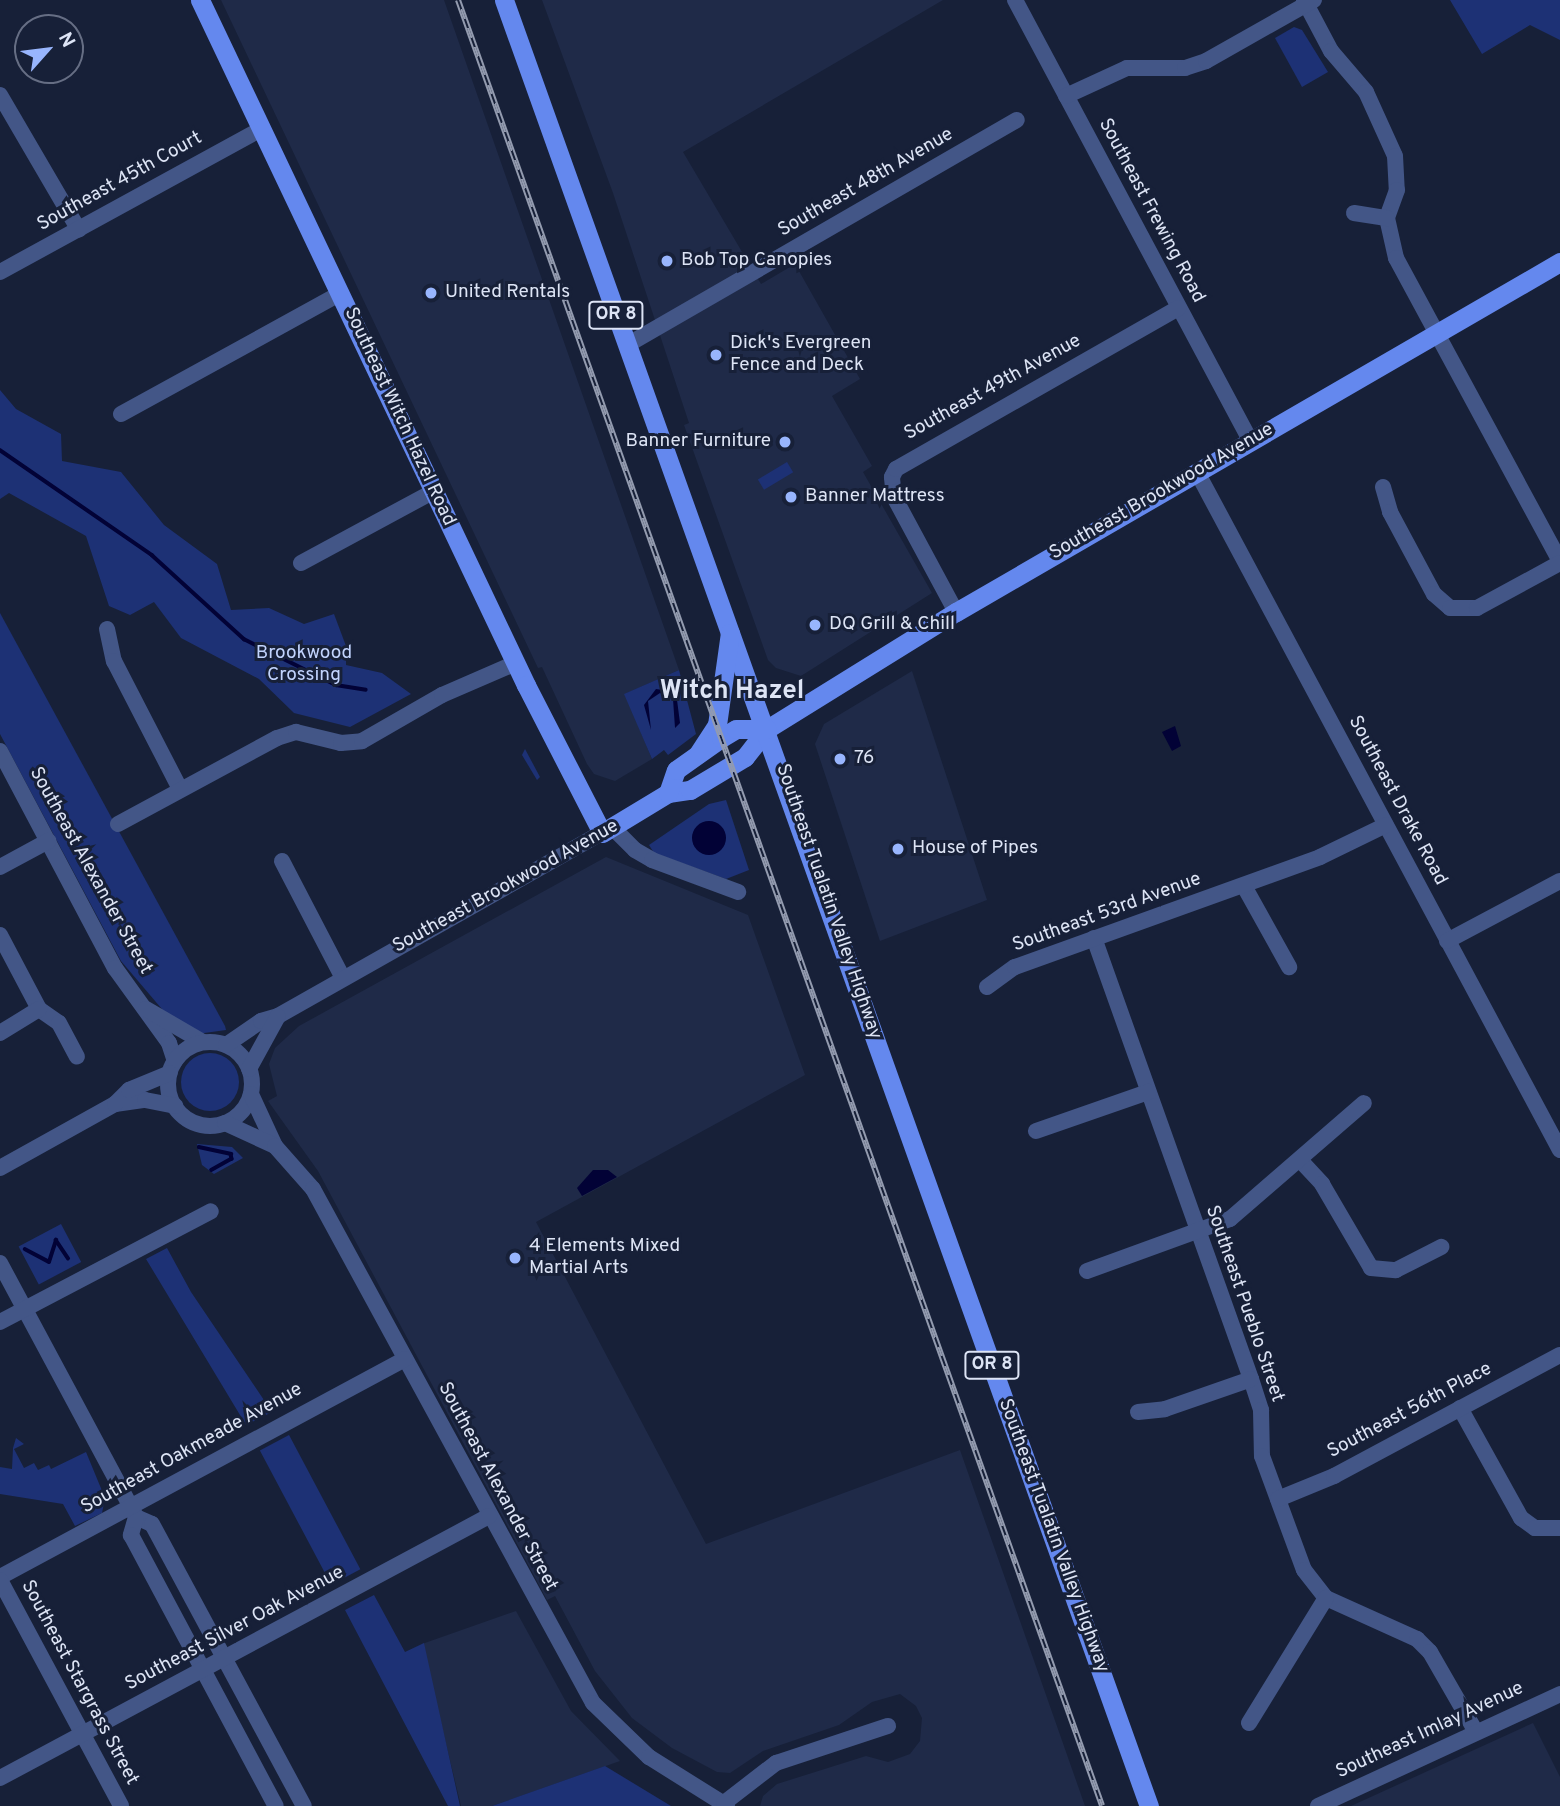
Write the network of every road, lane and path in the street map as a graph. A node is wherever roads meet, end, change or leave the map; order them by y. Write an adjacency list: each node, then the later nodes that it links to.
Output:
1 (200, 0): 8 (main road, Southeast Witch Hazel Road)
2 (504, 0): 17 (main road, Southeast Tualatin Valley Highway / OR 8)
3 (1014, 0): 6 (street, Southeast Frewing Road)
4 (1308, 1): 6 (street); 10 (street)
5 (0, 95): 11 (street)
6 (1066, 96): 15 (street, Southeast Frewing Road)
7 (1017, 120): 17 (street, Southeast 48th Avenue)
8 (261, 129): 11 (street, Southeast 45th Court); 14 (main road, Southeast Witch Hazel Road)
9 (1354, 213): 10 (street)
10 (1387, 218): 16 (street)
11 (79, 230): 13 (street, Southeast 45th Court)
12 (1560, 262): 16 (main road, Southeast Brookwood Avenue)
13 (0, 272)
14 (341, 293): 18 (street); 22 (main road, Southeast Witch Hazel Road)
15 (1178, 308): 19 (street, Southeast Frewing Road); 25 (street, Southeast 49th Avenue)
16 (1438, 332): 19 (main road, Southeast Brookwood Avenue); 23 (street)
17 (627, 345): 26 (main road, Southeast Tualatin Valley Highway / OR 8)
18 (121, 414)
19 (1250, 441): 20 (main road, Southeast Brookwood Avenue)
20 (1197, 472): 25 (main road, Southeast Brookwood Avenue); 35 (street, Southeast Drake Road)
21 (1384, 487): 23 (street)
22 (434, 491): 24 (street); 28 (main road, Southeast Witch Hazel Road)
23 (1560, 562)
24 (301, 563)
25 (956, 612): 29 (main road, Southeast Brookwood Avenue)
26 (730, 628): 29 (main road, Southeast Tualatin Valley Highway / OR 8); 31 (main road)
27 (107, 629): 32 (street)
28 (516, 663): 32 (street); 36 (main road, Southeast Witch Hazel Road)
29 (767, 729): 31 (main road, Southeast Brookwood Avenue); 33 (main road, Southeast Brookwood Avenue); 99 (main road, Southeast Tualatin Valley Highway / OR 8)
30 (0, 751): 37 (street, Southeast Alexander Street)
31 (698, 754): 33 (main road, Southeast Brookwood Avenue)
32 (180, 789): 34 (street)
33 (668, 793): 36 (main road, Southeast Brookwood Avenue)
34 (118, 824)
35 (1386, 825): 41 (street, Southeast 53rd Avenue); 45 (street, Southeast Drake Road)
36 (608, 830): 42 (street, Southeast Witch Hazel Road); 47 (street, Southeast Brookwood Avenue)
37 (48, 841): 39 (street); 50 (street, Southeast Alexander Street)
38 (282, 861): 47 (street)
39 (0, 867)
40 (1560, 881): 45 (street)
41 (1244, 886): 44 (street, Southeast 53rd Avenue); 46 (street)
42 (738, 892)
43 (0, 935): 49 (street)
44 (1094, 939): 48 (street, Southeast 53rd Avenue); 58 (street, Southeast Pueblo Street)
45 (1447, 941): 66 (street, Southeast Drake Road)
46 (1289, 967)
47 (343, 978): 51 (street, Southeast Brookwood Avenue)
48 (987, 987)
49 (39, 1009): 52 (street); 55 (street)
50 (146, 1009): 53 (street, Southeast Alexander Street); 56 (street, Southeast Alexander Street)
51 (278, 1016): 54 (street, Southeast Brookwood Avenue); 57 (street)
52 (0, 1034)
53 (203, 1042): 54 (street); 56 (street)
54 (226, 1045): 57 (street)
55 (77, 1057)
56 (172, 1067): 61 (street); 62 (street)
57 (249, 1069): 59 (street)
58 (1148, 1092): 64 (street); 70 (street, Southeast Pueblo Street)
59 (251, 1094): 63 (street); 65 (street, Southeast Alexander Street)
60 (1364, 1103): 67 (street)
61 (115, 1104): 62 (street); 68 (street)
62 (175, 1106): 63 (street)
63 (225, 1123): 65 (street, Southeast Alexander Street)
64 (1037, 1131)
65 (275, 1146): 77 (street, Southeast Alexander Street)
66 (1560, 1150)
67 (1300, 1160): 70 (street); 71 (street)
68 (0, 1168)
69 (211, 1211): 74 (street)
70 (1197, 1232): 73 (street); 78 (street, Southeast Pueblo Street)
71 (1441, 1247)
72 (0, 1263): 74 (street)
73 (1087, 1270)
74 (25, 1309): 75 (street); 82 (street)
75 (0, 1322)
76 (1560, 1355): 79 (street, Southeast 56th Place)
77 (405, 1359): 82 (street, Southeast Oakmeade Avenue); 83 (street, Southeast Alexander Street)
78 (1251, 1379): 80 (street); 81 (street, Southeast Pueblo Street)
79 (1460, 1408): 81 (street, Southeast 56th Place); 84 (street)
80 (1138, 1412)
81 (1278, 1499): 86 (street, Southeast Pueblo Street)
82 (133, 1512): 85 (street, Southeast Oakmeade Avenue); 87 (street); 88 (street)
83 (489, 1516): 87 (street, Southeast Silver Oak Avenue); 95 (street, Southeast Alexander Street)
84 (1560, 1528)
85 (0, 1578): 93 (street, Southeast Stargrass Street)
86 (1326, 1598): 90 (street); 92 (street, Southeast Pueblo Street)
87 (224, 1659): 88 (street, Southeast Silver Oak Avenue); 98 (street)
88 (204, 1670): 93 (street, Southeast Silver Oak Avenue); 97 (street)
89 (1560, 1694): 92 (street, Southeast Imlay Avenue)
90 (1249, 1723)
91 (888, 1726): 95 (street)
92 (1476, 1732): 100 (street, Southeast Imlay Avenue)
93 (83, 1734): 94 (street, Southeast Silver Oak Avenue); 96 (street, Southeast Stargrass Street)
94 (0, 1778)
95 (726, 1804)
96 (121, 1806)
97 (276, 1806)
98 (304, 1806)
99 (1149, 1806)
100 (1318, 1806)

